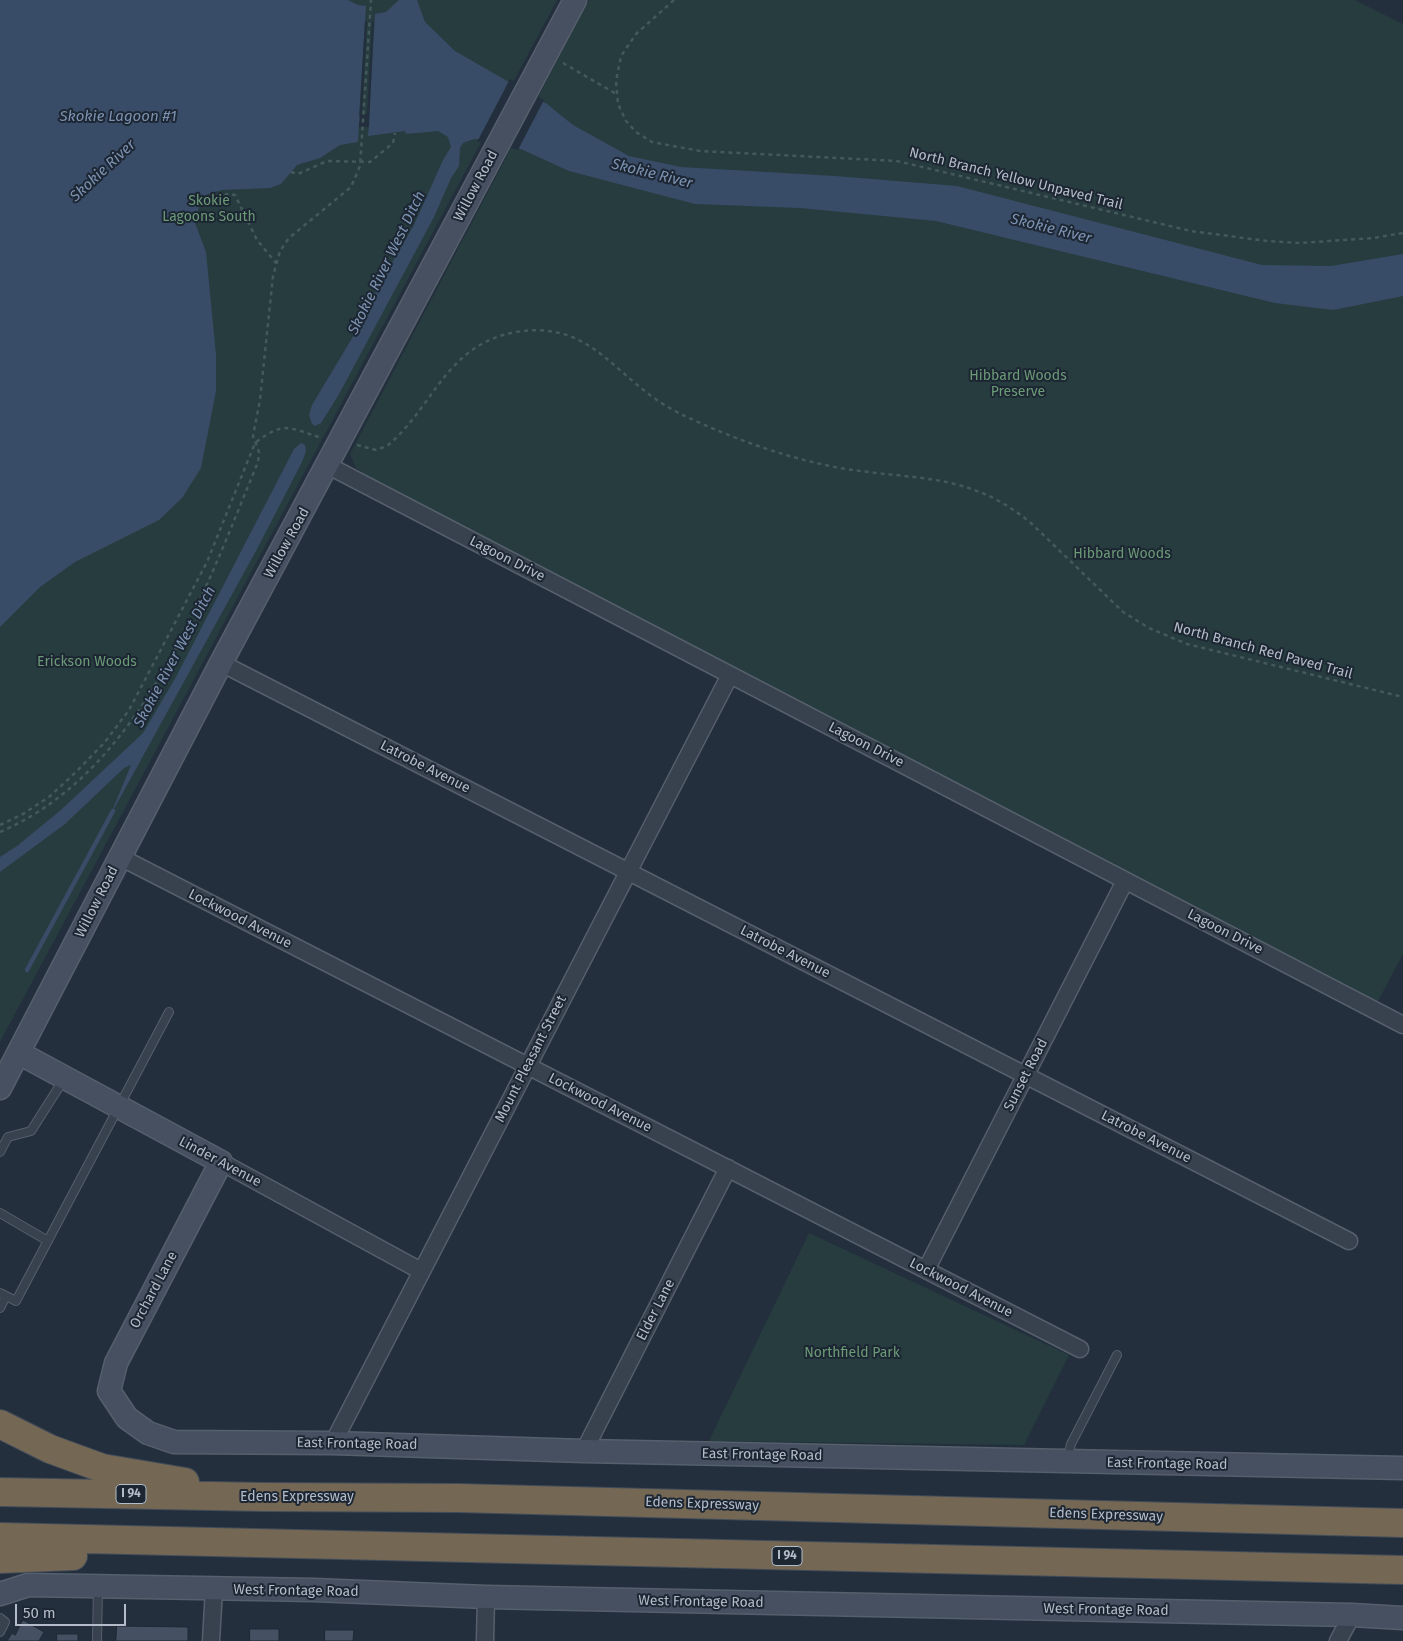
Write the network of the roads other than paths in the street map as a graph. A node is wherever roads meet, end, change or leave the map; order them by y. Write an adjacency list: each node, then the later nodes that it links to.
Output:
1 (575, 0): 2 (street, Willow Road)
2 (329, 466): 3 (street, Willow Road); 4 (street, Lagoon Drive)
3 (221, 664): 5 (street, Willow Road); 6 (street, Latrobe Avenue)
4 (730, 675): 6 (street, Mount Pleasant Street); 7 (street, Lagoon Drive)
5 (120, 857): 10 (street, Willow Road); 11 (street, Lockwood Avenue)
6 (628, 872): 11 (street, Mount Pleasant Street); 12 (street, Latrobe Avenue)
7 (1125, 880): 9 (street, Lagoon Drive); 12 (street, Sunset Road)
8 (169, 1012): 15 (lane)
9 (1403, 1025)
10 (18, 1053): 13 (street, Linder Avenue); 14 (street, Willow Road)
11 (528, 1066): 19 (street, Lockwood Avenue); 24 (street, Mount Pleasant Street)
12 (1026, 1075): 22 (street, Latrobe Avenue); 23 (street, Sunset Road)
13 (65, 1078): 15 (street, Linder Avenue); 16 (lane)
14 (0, 1088)
15 (119, 1107): 18 (street, Linder Avenue); 21 (lane)
16 (4, 1135): 17 (lane)
17 (0, 1152)
18 (222, 1162): 24 (street, Linder Avenue); 29 (street, Orchard Lane)
19 (728, 1168): 23 (street, Lockwood Avenue); 32 (street, Elder Lane)
20 (0, 1213): 21 (lane)
21 (48, 1241): 25 (lane)
22 (1349, 1241)
23 (926, 1270): 27 (street, Lockwood Avenue)
24 (422, 1271): 31 (street, Mount Pleasant Street)
25 (3, 1295): 26 (lane)
26 (0, 1308)
27 (1080, 1349)
28 (1116, 1355): 33 (lane)
29 (127, 1418): 31 (street, East Frontage Road)
30 (0, 1424): 36 (highway)
31 (333, 1443): 32 (street, East Frontage Road)
32 (584, 1451): 33 (street, East Frontage Road)
33 (1067, 1462): 34 (street, East Frontage Road)
34 (1403, 1468)
35 (0, 1492): 36 (highway, Edens Expressway / I 94)
36 (263, 1498): 37 (highway, Edens Expressway / I 94)
37 (1403, 1523)
38 (0, 1537): 39 (highway, I 94)
39 (171, 1543): 40 (highway); 41 (highway, I 94)
40 (0, 1559)
41 (1403, 1570)
42 (98, 1586): 43 (street, West Frontage Road); 44 (street, West Frontage Road); 50 (lane)
43 (214, 1589): 45 (street, West Frontage Road); 51 (street)
44 (0, 1594)
45 (486, 1597): 46 (street, West Frontage Road); 52 (street)
46 (1352, 1615): 48 (street, West Frontage Road); 53 (street)
47 (0, 1618): 49 (lane)
48 (1403, 1618)
49 (0, 1632)
50 (97, 1641)
51 (211, 1641)
52 (485, 1641)
53 (1338, 1641)

